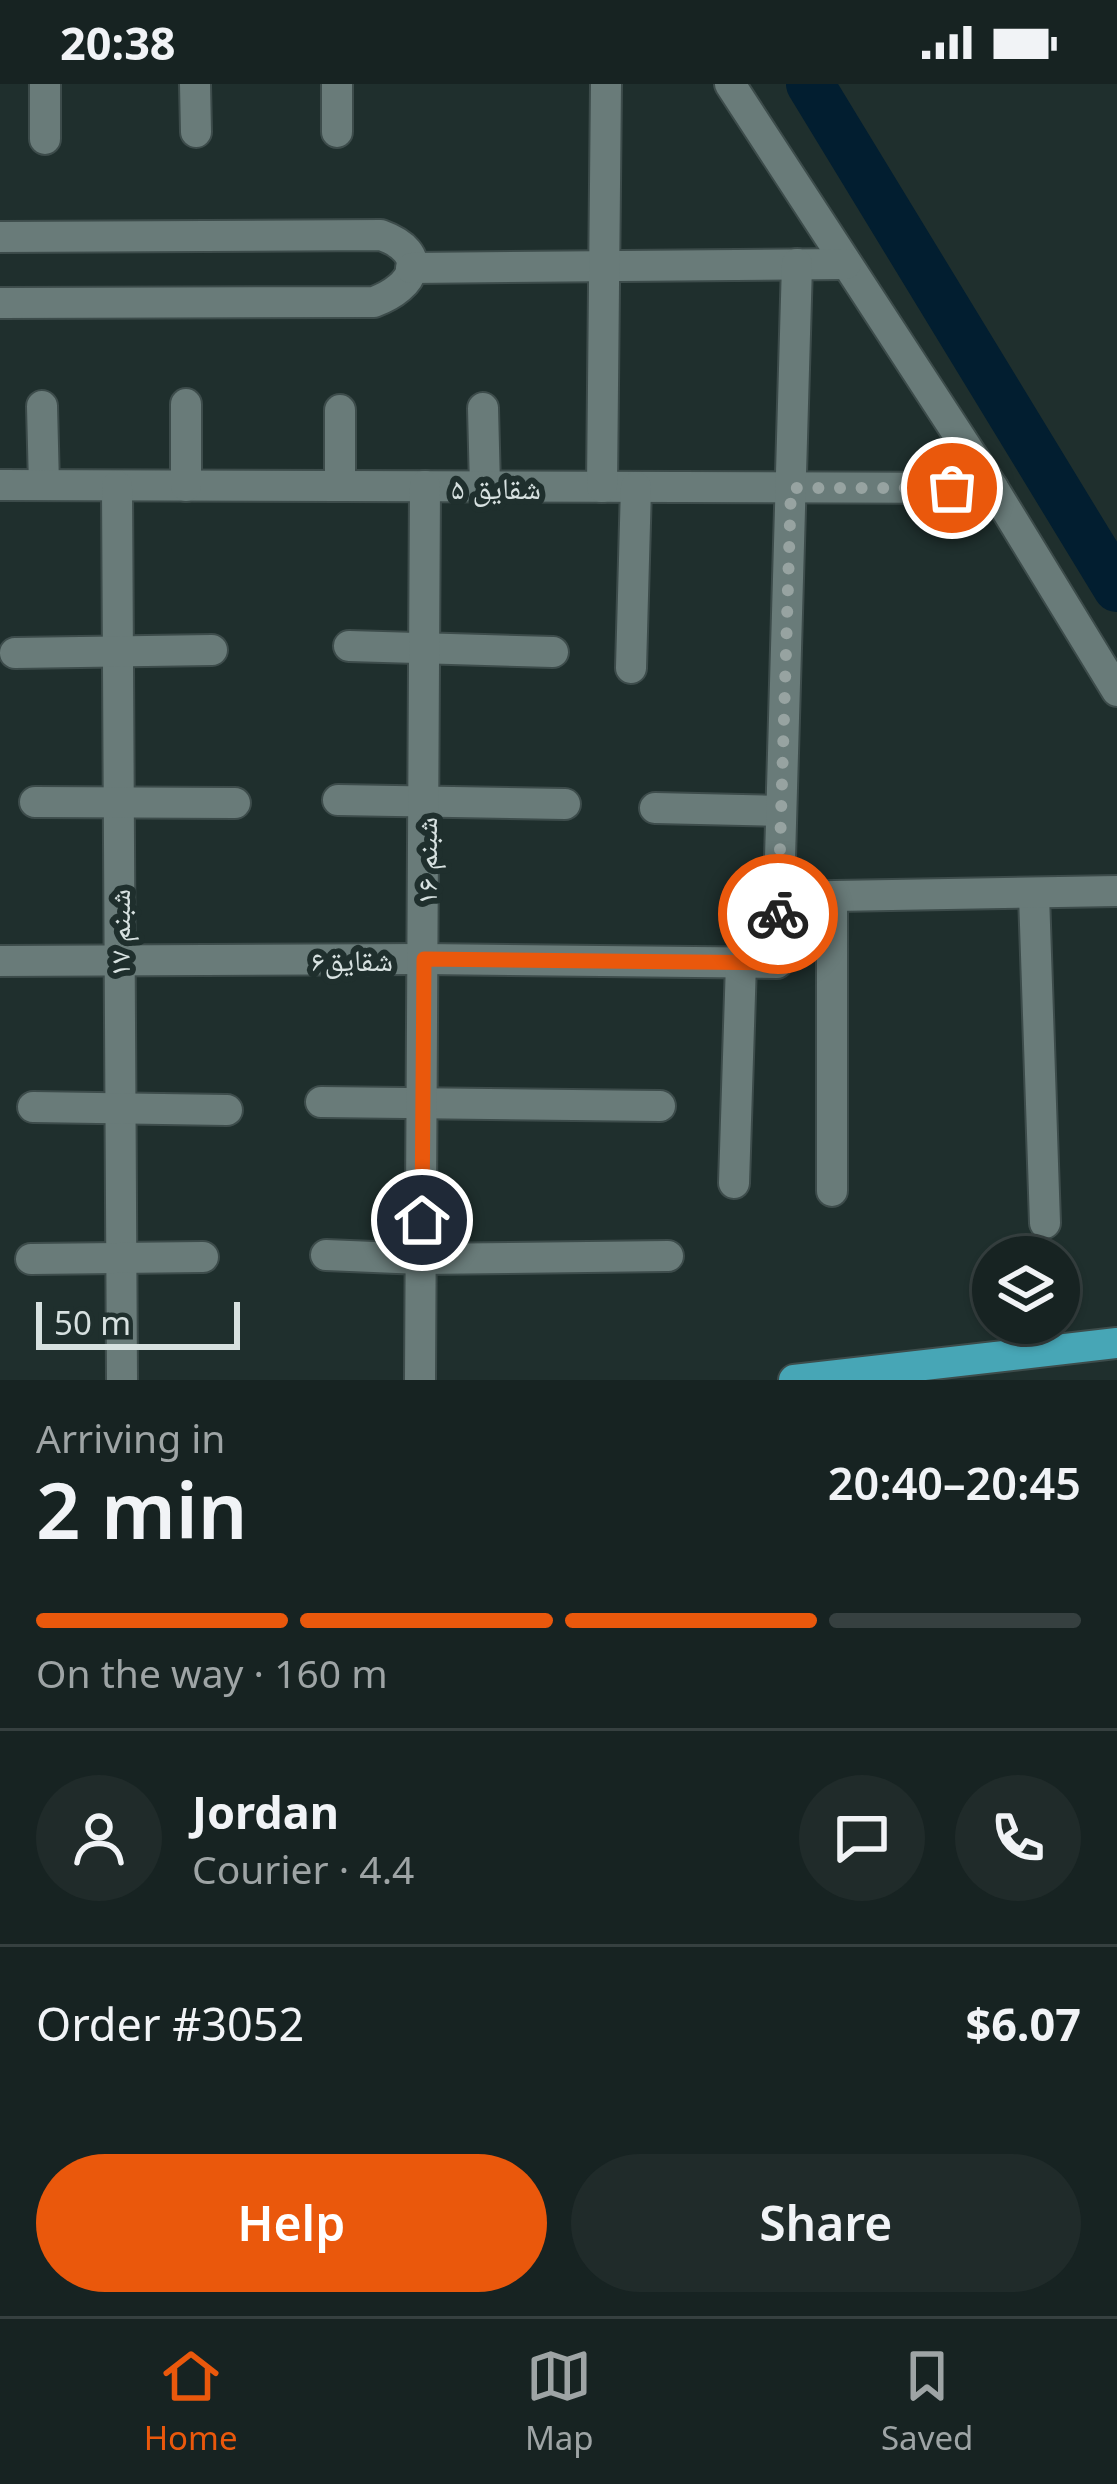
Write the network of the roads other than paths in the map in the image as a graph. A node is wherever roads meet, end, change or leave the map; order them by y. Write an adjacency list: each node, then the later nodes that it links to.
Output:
1 (45, 84): 8 (street)
2 (195, 84): 6 (street)
3 (337, 84): 7 (street)
4 (606, 84): 12 (street)
5 (730, 84): 10 (street)
6 (196, 132)
7 (338, 132)
8 (45, 139)
9 (0, 237): 13 (street)
10 (846, 263): 11 (street); 29 (street)
11 (797, 264): 12 (street); 28 (street)
12 (607, 266): 13 (street); 26 (street)
13 (412, 268): 14 (street)
14 (0, 303)
15 (186, 404): 22 (street)
16 (42, 406): 20 (street)
17 (483, 408): 25 (street)
18 (340, 410): 23 (street)
19 (0, 485): 20 (street, شقایق ۵)
20 (44, 485): 21 (street, شقایق ۵)
21 (117, 486): 22 (street, شقایق ۵); 32 (street, شبنم ۱۷)
22 (186, 486): 23 (street, شقایق ۵)
23 (340, 486): 24 (street, شقایق ۵)
24 (425, 487): 25 (street, شقایق ۵); 31 (street, شبنم ۱۶)
25 (485, 487): 26 (street, شقایق ۵)
26 (602, 487): 27 (street, شقایق ۵)
27 (636, 487): 28 (street, شقایق ۵); 36 (street)
28 (791, 488): 29 (street, شقایق ۵); 45 (street)
29 (993, 488): 37 (street)
30 (349, 646): 31 (street)
31 (425, 648): 34 (street); 41 (street, شبنم ۱۶)
32 (118, 650): 33 (street); 35 (street); 40 (street, شبنم ۱۷)
33 (212, 650)
34 (553, 652)
35 (15, 653)
36 (631, 668)
37 (1117, 691)
38 (338, 800): 41 (street)
39 (35, 802): 40 (street)
40 (118, 802): 42 (street); 50 (street, شبنم ۱۷)
41 (425, 802): 43 (street); 51 (street, شبنم ۱۶)
42 (235, 803)
43 (565, 804)
44 (655, 808): 45 (street)
45 (781, 811): 49 (street)
46 (1117, 890): 47 (street)
47 (1034, 895): 48 (street); 62 (street)
48 (832, 897): 49 (street); 61 (street)
49 (778, 898): 53 (street, شقایق۶)
50 (118, 958): 51 (street, شقایق۶); 52 (street, شقایق۶); 58 (street, شبنم ۱۷)
51 (424, 959): 53 (street, شقایق۶); 55 (street, شبنم ۱۶)
52 (0, 961)
53 (741, 963): 60 (street)
54 (321, 1102): 55 (street)
55 (423, 1104): 56 (street); 68 (street, شبنم ۱۶)
56 (660, 1106)
57 (33, 1107): 58 (street)
58 (120, 1109): 59 (street); 66 (street, شبنم ۱۷)
59 (227, 1109)
60 (734, 1183)
61 (832, 1191)
62 (1045, 1223)
63 (326, 1255): 68 (street)
64 (668, 1256): 68 (street)
65 (202, 1257): 66 (street)
66 (121, 1258): 67 (street); 70 (street, شبنم ۱۷)
67 (31, 1259)
68 (421, 1259): 71 (street, شبنم ۱۶)
69 (1117, 1343): 72 (main road)
70 (122, 1380)
71 (420, 1380)
72 (794, 1380)

